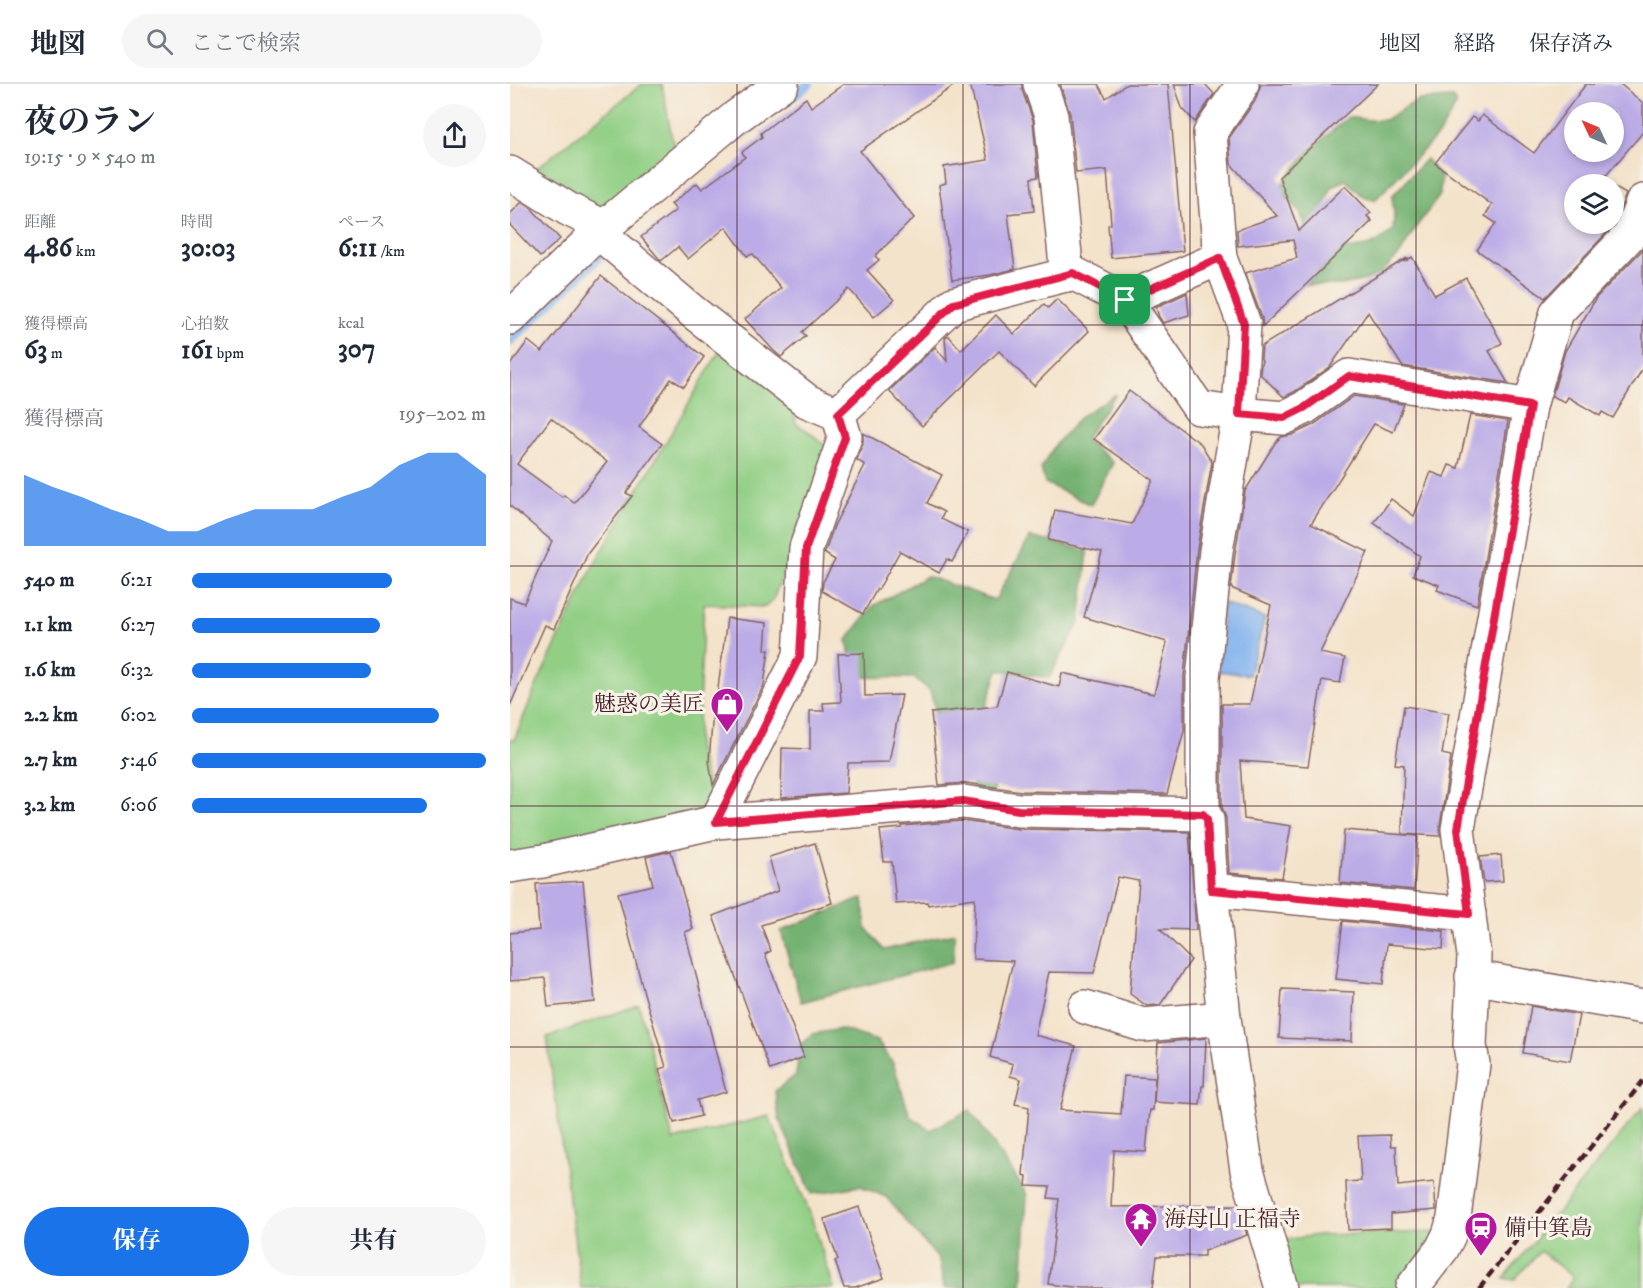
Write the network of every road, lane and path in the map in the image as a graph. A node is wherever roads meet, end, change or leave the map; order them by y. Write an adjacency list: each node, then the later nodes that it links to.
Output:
1 (782, 84): 6 (street)
2 (1040, 84): 8 (street)
3 (1242, 84): 7 (street)
4 (510, 173): 6 (street)
5 (1643, 201): 11 (street)
6 (606, 236): 10 (street); 12 (street)
7 (1220, 258): 9 (street); 13 (street)
8 (1066, 275): 9 (street); 12 (street)
9 (1125, 300): 13 (street)
10 (510, 318)
11 (1530, 406): 13 (street); 18 (street)
12 (838, 414): 15 (street)
13 (1239, 414): 14 (street)
14 (1203, 814): 15 (street); 17 (street)
15 (716, 822): 16 (street)
16 (510, 867)
17 (1211, 890): 18 (street); 22 (street)
18 (1469, 914): 19 (street)
19 (1472, 977): 20 (street); 24 (street)
20 (1643, 1006)
21 (1084, 1007): 22 (street)
22 (1224, 1018): 23 (street)
23 (1282, 1288)
24 (1412, 1288)

